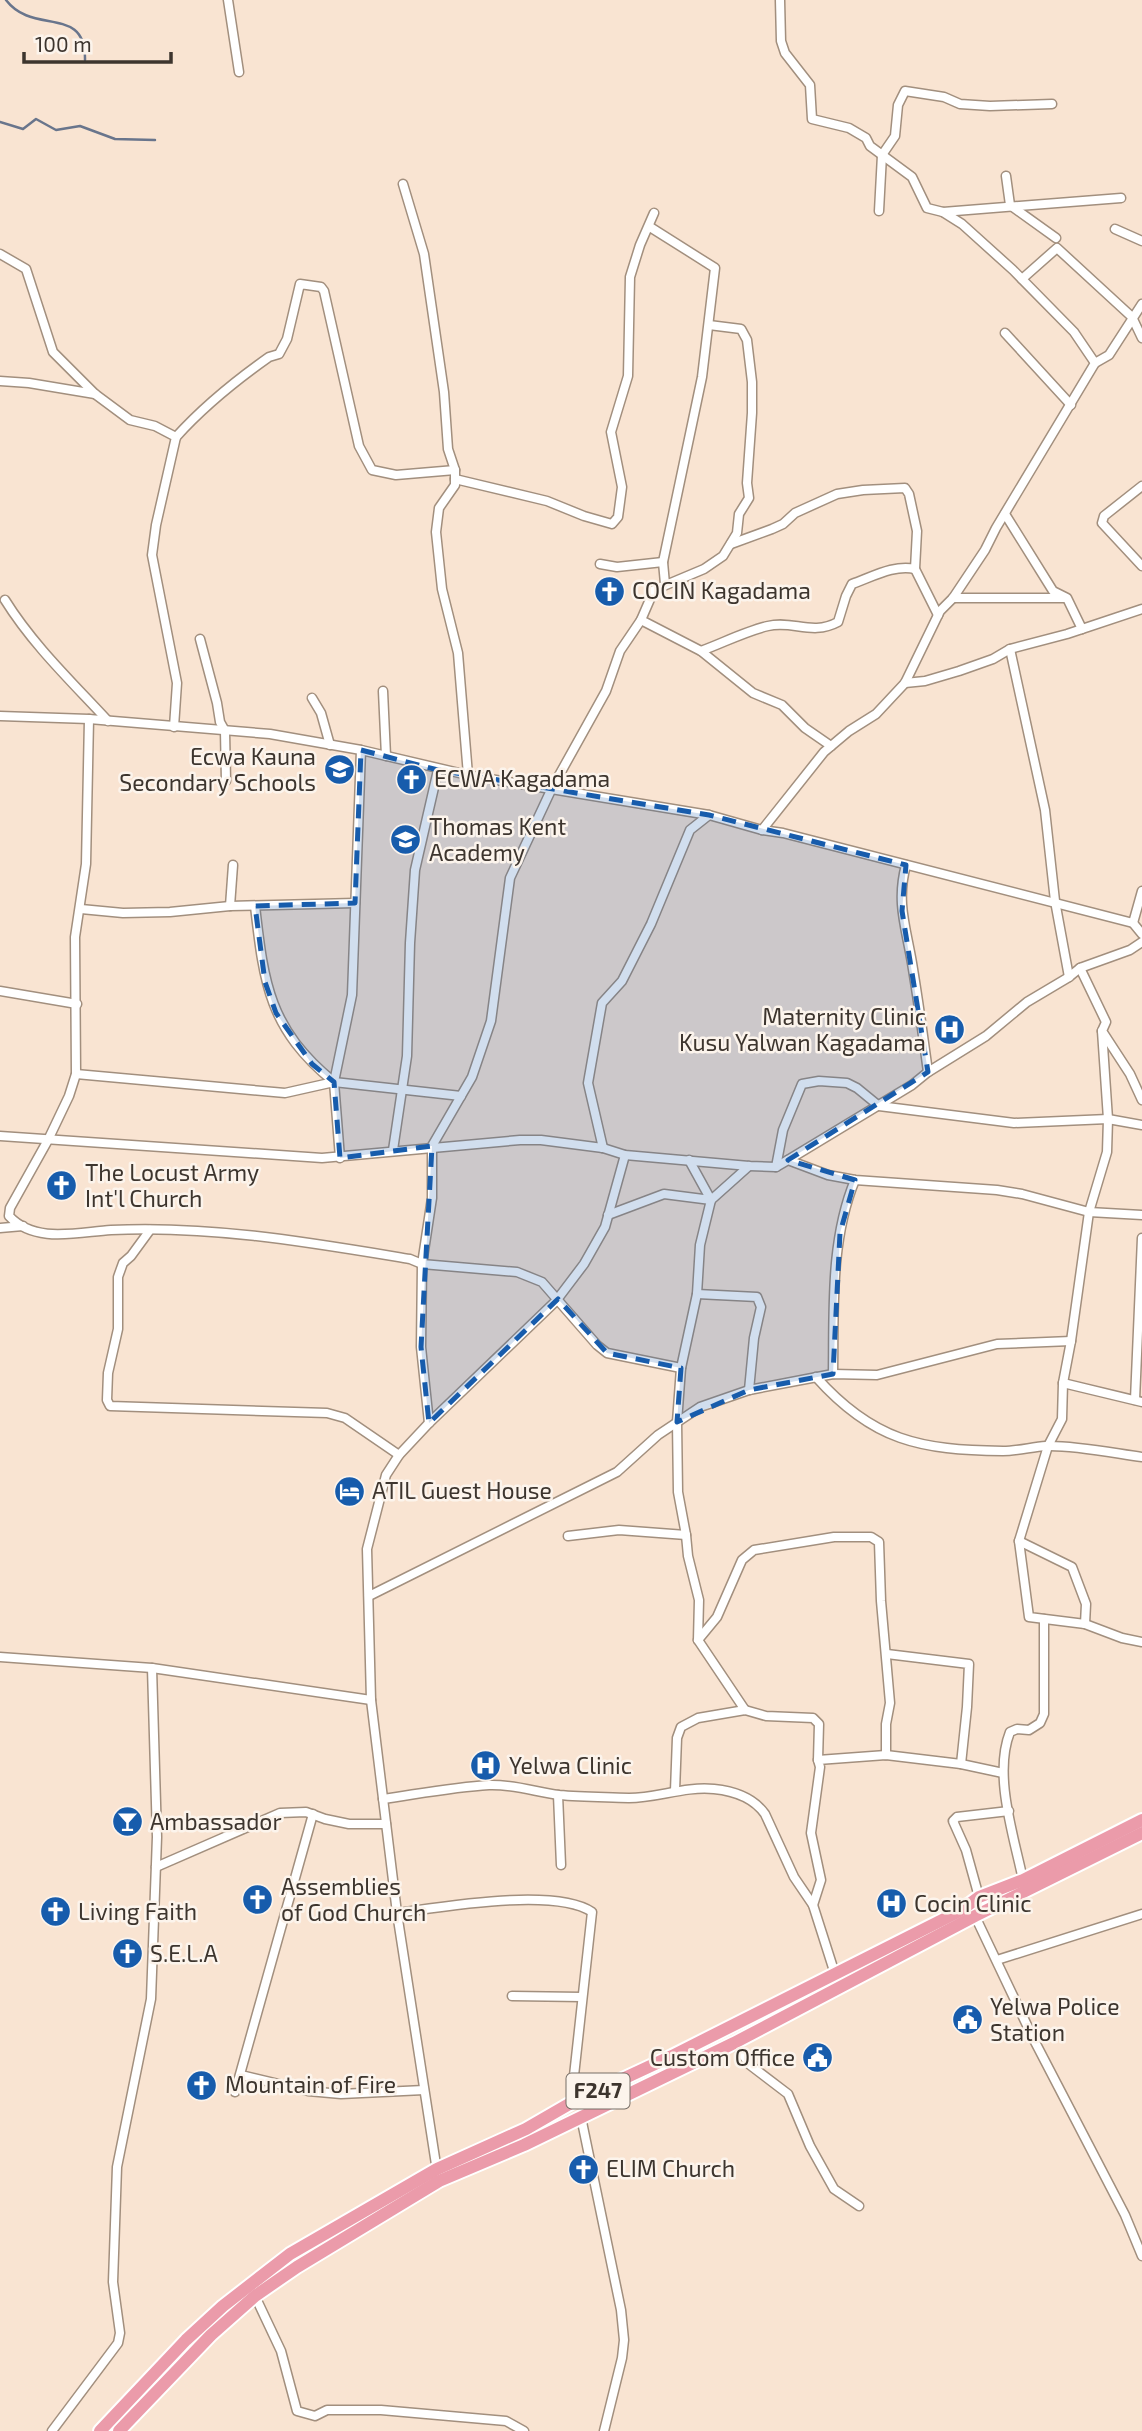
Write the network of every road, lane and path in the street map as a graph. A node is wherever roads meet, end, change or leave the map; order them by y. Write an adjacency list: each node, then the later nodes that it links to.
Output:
1 (228, 0): 3 (street)
2 (780, 0): 5 (street)
3 (239, 72)
4 (1052, 104): 5 (street)
5 (882, 155): 10 (street); 11 (street)
6 (1006, 176): 9 (street)
7 (403, 184): 29 (street)
8 (1121, 198): 9 (street)
9 (1010, 205): 11 (street); 15 (street)
10 (879, 211)
11 (943, 212): 18 (street)
12 (654, 213): 13 (street)
13 (650, 227): 21 (street); 29 (street)
14 (1115, 229): 16 (street)
15 (1056, 238)
16 (1142, 241)
17 (0, 254): 26 (street)
18 (1022, 279): 20 (street); 24 (street)
19 (1142, 304): 20 (street)
20 (1132, 317): 23 (street); 24 (street)
21 (709, 325): 32 (street); 33 (street)
22 (1005, 332): 27 (street)
23 (1142, 338)
24 (1095, 363): 27 (street)
25 (0, 381): 26 (street)
26 (95, 394): 28 (street)
27 (1071, 405): 31 (street)
28 (176, 437): 29 (street); 54 (street)
29 (455, 475): 61 (street)
30 (1142, 486): 35 (street)
31 (1005, 514): 38 (street); 39 (street)
32 (731, 544): 36 (street); 37 (street)
33 (663, 562): 34 (street); 37 (street)
34 (600, 564)
35 (1142, 566)
36 (915, 569): 42 (street); 47 (street)
37 (665, 584): 43 (street)
38 (953, 598): 39 (street); 42 (street)
39 (1067, 598): 44 (street)
40 (5, 600): 53 (street)
41 (1142, 609): 44 (street)
42 (938, 615): 48 (street)
43 (641, 620): 47 (street); 63 (street)
44 (1082, 629): 46 (street)
45 (200, 639): 55 (street)
46 (1010, 649): 48 (street); 69 (street)
47 (701, 651): 57 (street)
48 (905, 683): 57 (street)
49 (383, 691): 59 (street)
50 (312, 698): 56 (street)
51 (0, 716): 52 (street)
52 (89, 719): 53 (street); 73 (street)
53 (108, 721): 54 (street)
54 (173, 727): 55 (street)
55 (225, 731): 56 (street); 62 (street)
56 (330, 745): 58 (street)
57 (831, 746): 65 (street)
58 (361, 750): 59 (street); 70 (street)
59 (386, 756): 60 (street)
60 (438, 770): 61 (street); 85 (street)
61 (468, 775): 63 (street)
62 (226, 780)
63 (552, 788): 64 (street); 86 (street)
64 (709, 815): 65 (street); 94 (street)
65 (762, 830): 67 (street)
66 (233, 864): 71 (street)
67 (906, 865): 69 (street); 82 (street)
68 (1142, 891): 74 (street)
69 (1055, 901): 74 (street); 78 (street)
70 (355, 903): 72 (street); 84 (street)
71 (230, 906): 72 (street); 73 (street)
72 (255, 906): 84 (street)
73 (80, 909): 80 (street)
74 (1133, 923): 75 (street)
75 (1142, 934)
76 (1142, 942): 77 (street)
77 (1080, 968): 78 (street); 81 (street)
78 (1069, 977): 82 (street)
79 (0, 991): 80 (street)
80 (77, 1004): 83 (street)
81 (1102, 1031): 87 (street); 89 (street)
82 (928, 1072): 88 (street)
83 (76, 1074): 84 (street); 92 (street)
84 (334, 1082): 85 (street); 97 (street)
85 (402, 1090): 86 (street); 95 (street)
86 (461, 1096): 93 (street)
87 (1142, 1100)
88 (879, 1107): 89 (street); 99 (street); 101 (street)
89 (1108, 1119): 90 (street); 104 (street)
90 (1142, 1125)
91 (0, 1136): 92 (street)
92 (48, 1140): 97 (street); 107 (street)
93 (432, 1146): 94 (street); 95 (street); 111 (street)
94 (603, 1148): 96 (street)
95 (393, 1150): 97 (street)
96 (625, 1155): 98 (street); 105 (street)
97 (340, 1158)
98 (689, 1160): 100 (street); 103 (street)
99 (788, 1160): 101 (street); 102 (street)
100 (749, 1166): 101 (street); 103 (street)
101 (776, 1167)
102 (855, 1180): 104 (street); 116 (street)
103 (711, 1200): 105 (street); 112 (street)
104 (1089, 1212): 106 (street); 114 (street)
105 (608, 1215): 113 (street)
106 (1142, 1215)
107 (23, 1226): 108 (street); 109 (street)
108 (0, 1228)
109 (150, 1230): 111 (street); 124 (street)
110 (1142, 1238): 120 (street)
111 (422, 1264): 113 (street); 122 (street)
112 (697, 1294): 115 (street); 119 (street)
113 (558, 1299): 115 (street); 122 (street)
114 (1071, 1340): 116 (street); 118 (street)
115 (681, 1368): 121 (street)
116 (832, 1374): 117 (street)
117 (816, 1377): 119 (street); 123 (street)
118 (1063, 1383): 120 (street); 123 (street)
119 (749, 1390): 121 (street)
120 (1139, 1401)
121 (677, 1422): 126 (street); 129 (street)
122 (429, 1423): 124 (street)
123 (1048, 1446): 125 (street); 128 (street)
124 (399, 1455): 129 (street)
125 (1142, 1457)
126 (687, 1535): 127 (street); 132 (street)
127 (568, 1536)
128 (1019, 1541): 130 (street); 131 (street)
129 (369, 1596): 137 (street)
130 (1044, 1619): 131 (street); 142 (street)
131 (1085, 1624): 133 (street)
132 (698, 1640): 134 (street); 138 (street)
133 (1142, 1643)
134 (887, 1654): 139 (street); 141 (street)
135 (0, 1657): 136 (street)
136 (152, 1668): 137 (street); 152 (street)
137 (371, 1700): 145 (street)
138 (745, 1710): 140 (street); 143 (street)
139 (886, 1755): 140 (street); 141 (street)
140 (818, 1760): 155 (street)
141 (961, 1764): 142 (street)
142 (1003, 1773): 146 (street)
143 (674, 1791): 144 (street); 155 (street)
144 (558, 1795): 145 (street); 151 (street)
145 (383, 1799): 149 (street)
146 (1009, 1811): 153 (street); 154 (street)
147 (313, 1814): 149 (street); 152 (street); 164 (street)
148 (1142, 1820): 153 (main road, F247)
149 (386, 1824): 156 (street)
150 (1142, 1833): 158 (main road, F247)
151 (561, 1865)
152 (156, 1867): 173 (street)
153 (1023, 1880): 154 (main road, F247)
154 (979, 1897): 160 (main road, F247)
155 (813, 1905): 160 (street)
156 (397, 1913): 162 (street); 165 (street)
157 (1142, 1914): 159 (street)
158 (975, 1916): 159 (street); 163 (main road, F247)
159 (997, 1960): 171 (street)
160 (835, 1974): 167 (main road, F247)
161 (512, 1996): 162 (street)
162 (582, 1997): 167 (street)
163 (734, 2043): 168 (main road, F247); 170 (street)
164 (241, 2075): 165 (street); 166 (street)
165 (424, 2090): 169 (street)
166 (235, 2092)
167 (571, 2103): 169 (main road, F247)
168 (581, 2117): 169 (main road, F247); 177 (street)
169 (438, 2175): 172 (main road, F247); 174 (main road, F247)
170 (859, 2206)
171 (1142, 2256)
172 (255, 2296): 175 (main road, F247); 176 (street)
173 (52, 2431)
174 (100, 2431)
175 (119, 2431)
176 (524, 2431)
177 (604, 2431)

